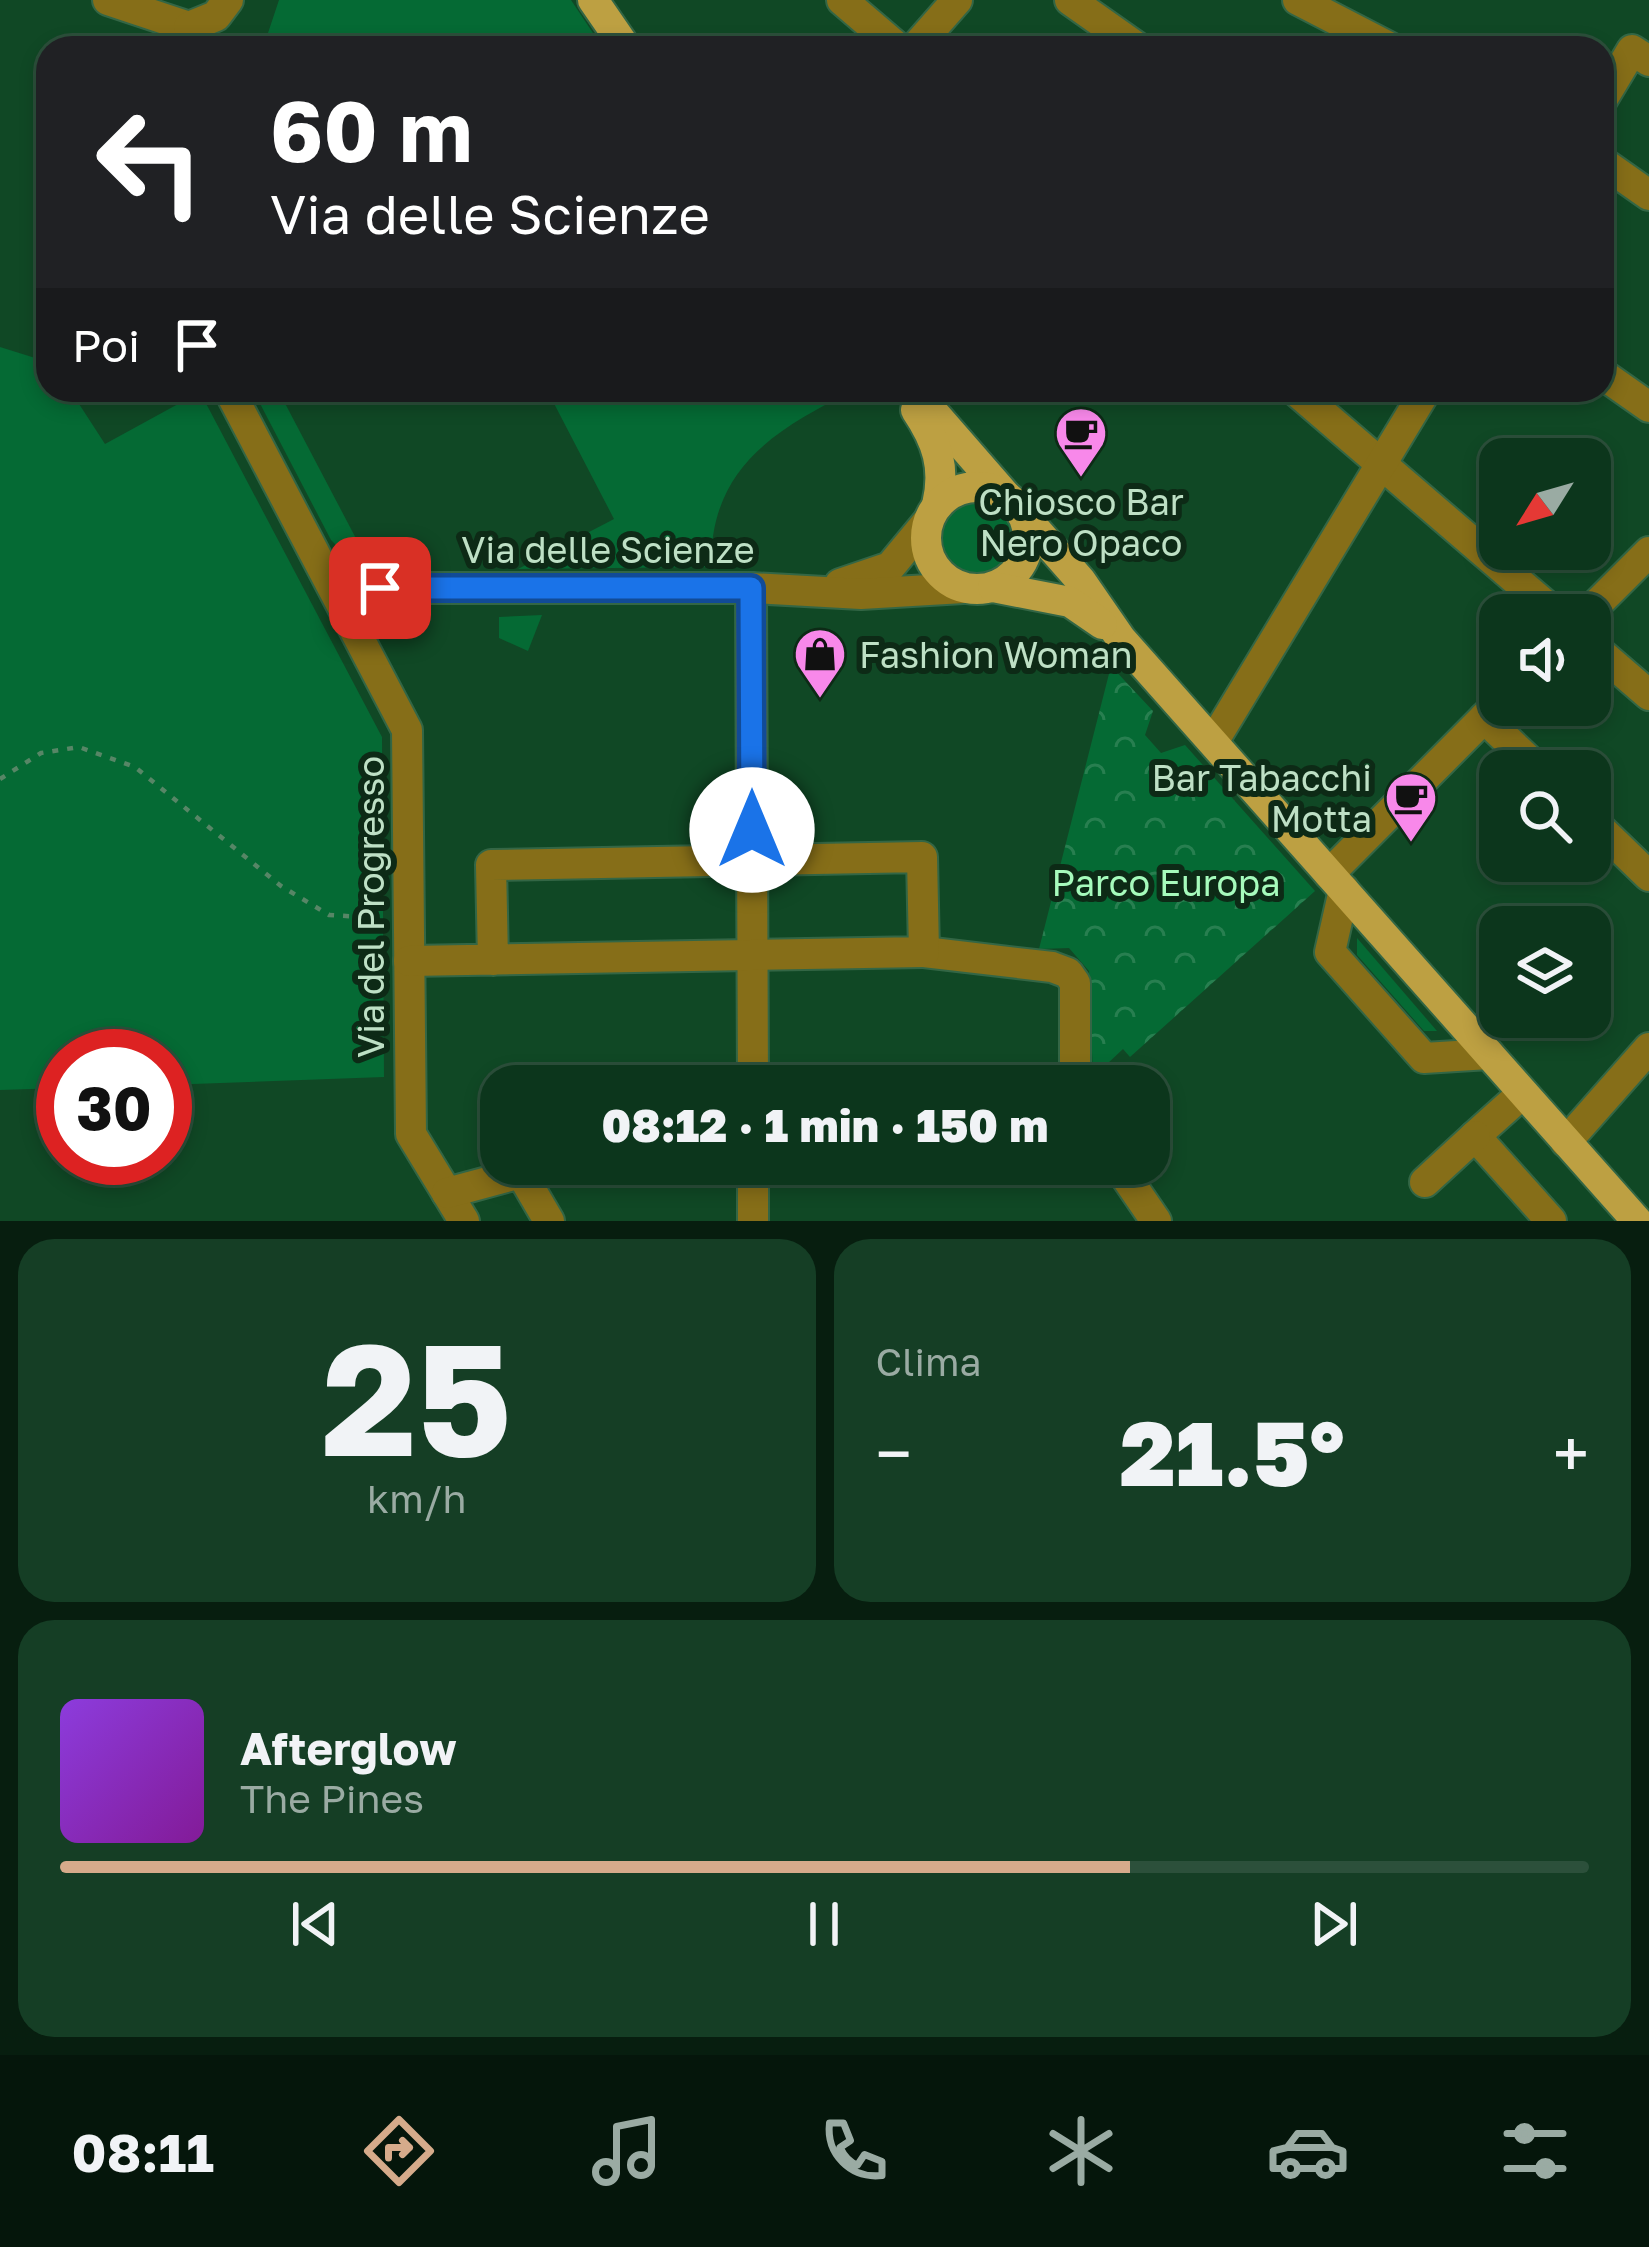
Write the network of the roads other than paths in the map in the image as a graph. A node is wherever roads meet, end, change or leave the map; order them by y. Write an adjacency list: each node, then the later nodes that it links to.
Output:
1 (108, 0): 8 (street)
2 (228, 0): 9 (street)
3 (593, 0): 10 (main road)
4 (842, 0): 11 (street)
5 (957, 0): 12 (street)
6 (1070, 0): 13 (street)
7 (1298, 0): 14 (street)
8 (182, 36)
9 (189, 36)
10 (618, 36)
11 (884, 36)
12 (926, 36)
13 (1121, 36)
14 (1368, 36)
15 (1641, 55): 16 (street)
16 (1614, 86)
17 (1614, 170): 18 (street)
18 (1649, 195)
19 (1614, 382): 25 (street)
20 (235, 402): 30 (street, Via del Progresso)
21 (912, 402): 28 (main road)
22 (921, 402): 27 (main road)
23 (1309, 402): 26 (street)
24 (1419, 402): 26 (street)
25 (1649, 406)
26 (1382, 464): 34 (street); 41 (street)
27 (1015, 506): 28 (main road); 32 (main road); 36 (main road)
28 (933, 512): 32 (main road); 33 (street)
29 (1649, 552): 35 (street)
30 (334, 588): 31 (street, Via delle Scienze); 49 (street, Via del Progresso)
31 (751, 588): 33 (street, Via delle Scienze); 44 (street)
32 (978, 588): 33 (street); 36 (main road)
33 (811, 589)
34 (1533, 594)
35 (1607, 594)
36 (1121, 639): 41 (main road)
37 (1611, 662): 38 (street)
38 (1649, 694)
39 (1479, 724): 46 (street)
40 (1505, 726): 42 (street)
41 (1213, 742): 46 (main road)
42 (1523, 750)
43 (1611, 839): 45 (street)
44 (752, 845): 47 (street); 48 (street); 50 (street)
45 (1649, 876)
46 (1336, 882): 52 (main road); 52 (street)
47 (924, 952): 50 (street); 54 (street)
48 (493, 960): 49 (street); 50 (street)
49 (410, 961): 61 (street, Via del Progresso)
50 (752, 970): 53 (street)
51 (1649, 1048): 57 (street)
52 (1489, 1054): 55 (main road)
53 (753, 1065)
54 (1075, 1065)
55 (1523, 1093): 56 (street); 57 (main road)
56 (1475, 1136): 58 (street); 66 (street)
57 (1566, 1142): 67 (main road)
58 (1425, 1182)
59 (753, 1185): 64 (street)
60 (1132, 1185): 65 (street)
61 (447, 1192): 62 (street, Via del Progresso); 63 (street)
62 (464, 1221)
63 (549, 1221)
64 (753, 1221)
65 (1156, 1221)
66 (1551, 1221)
67 (1637, 1221)

